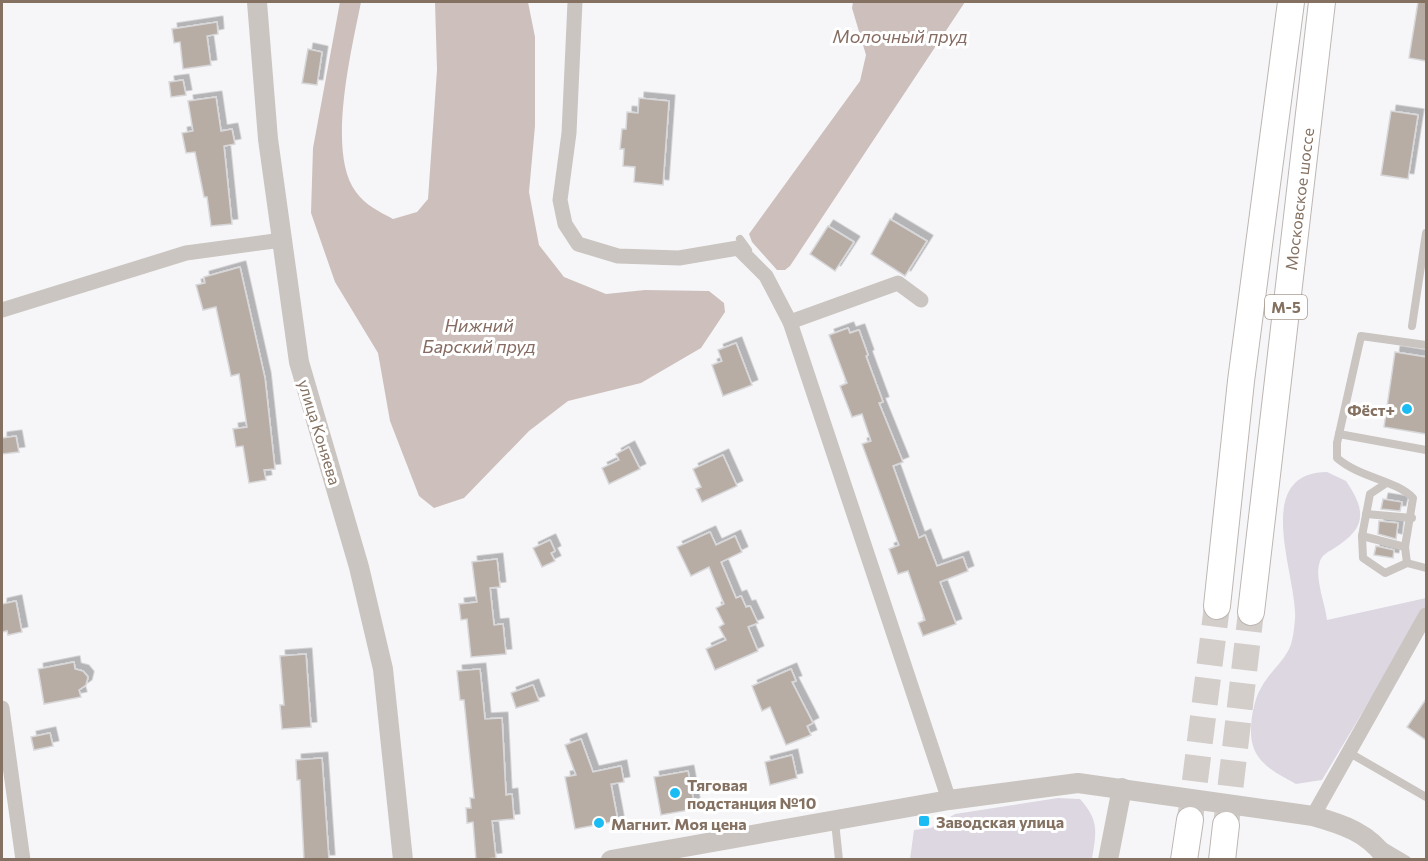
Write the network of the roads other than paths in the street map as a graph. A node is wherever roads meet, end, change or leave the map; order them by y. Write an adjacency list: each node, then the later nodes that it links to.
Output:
1 (257, 2): 7 (street, улица Коняева)
2 (574, 2): 8 (street)
3 (1291, 2): 23 (highway, Московское шоссе / М-5)
4 (1322, 2): 24 (highway, Московское шоссе / М-5)
5 (1426, 233): 12 (lane)
6 (740, 239): 8 (lane)
7 (282, 240): 10 (street); 37 (street, улица Коняева)
8 (766, 276): 11 (street)
9 (921, 300): 11 (street)
10 (2, 310)
11 (790, 322): 30 (street)
12 (1412, 326)
13 (1426, 345): 14 (lane)
14 (1339, 434): 15 (lane); 16 (lane)
15 (1426, 450)
16 (1384, 483): 17 (lane); 18 (lane)
17 (1365, 514): 18 (lane); 19 (lane)
18 (1412, 518): 20 (lane)
19 (1362, 536): 20 (lane); 21 (lane)
20 (1405, 547): 21 (lane)
21 (1407, 563): 22 (lane)
22 (1426, 568)
23 (1217, 606)
24 (1251, 612)
25 (1426, 615): 27 (street)
26 (2, 708): 36 (street)
27 (1348, 752): 29 (lane); 31 (street)
28 (1122, 788): 30 (street); 31 (street); 40 (street)
29 (1426, 796)
30 (949, 800): 32 (street)
31 (1313, 816): 35 (street)
32 (834, 820): 38 (street); 39 (lane)
33 (1190, 820): 41 (highway)
34 (1226, 825): 42 (highway)
35 (1371, 840): 43 (street); 44 (lane)
36 (23, 860)
37 (403, 860)
38 (611, 860)
39 (839, 860)
40 (1108, 860)
41 (1184, 860)
42 (1222, 860)
43 (1387, 860)
44 (1407, 860)

